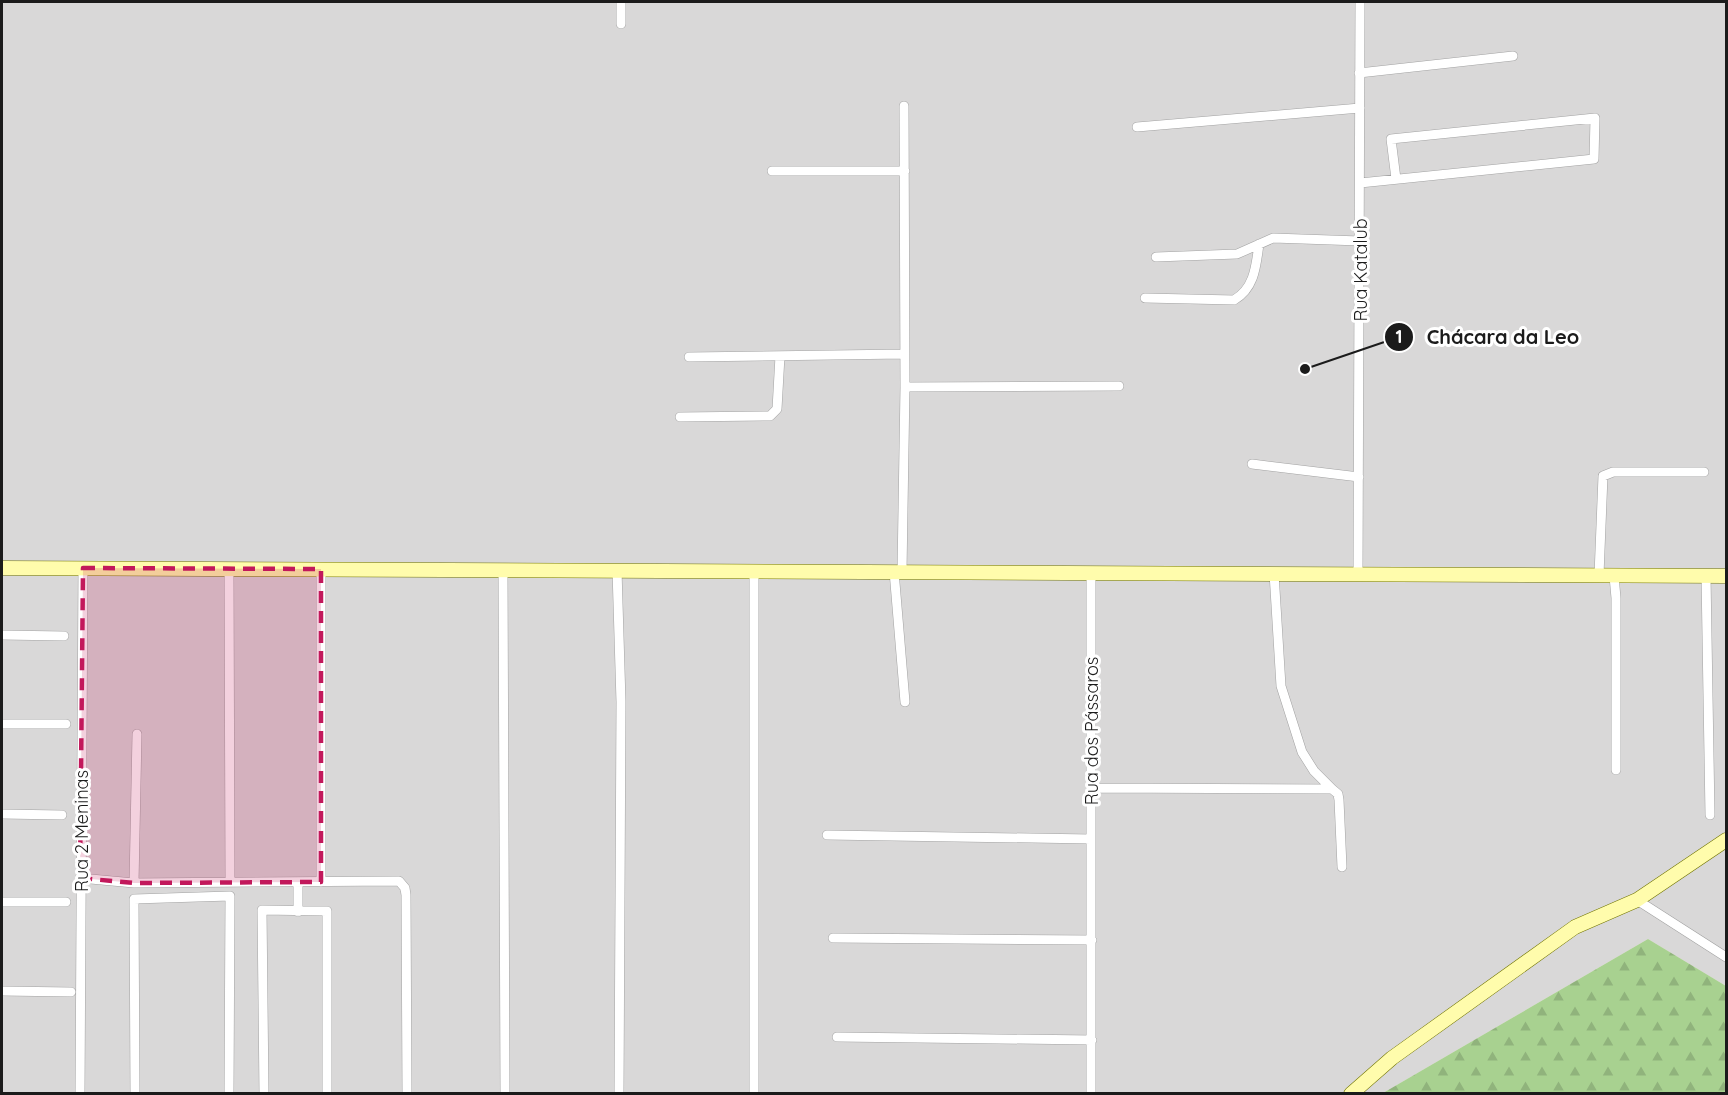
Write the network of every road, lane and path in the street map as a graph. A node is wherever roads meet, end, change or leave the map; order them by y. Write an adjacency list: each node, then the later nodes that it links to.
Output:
1 (621, 2): 3 (street)
2 (1360, 2): 5 (street, Rua Katalub)
3 (621, 24)
4 (1513, 56): 5 (street)
5 (1359, 72): 7 (street, Rua Katalub)
6 (904, 106): 10 (street)
7 (1360, 108): 8 (street); 12 (street, Rua Katalub)
8 (1137, 127)
9 (772, 171): 10 (street)
10 (905, 171): 17 (street)
11 (1396, 179): 11 (street); 12 (street)
12 (1360, 183): 13 (street, Rua Katalub)
13 (1360, 241): 14 (street); 25 (street, Rua Katalub)
14 (1259, 244): 15 (street); 16 (street)
15 (1156, 257)
16 (1145, 298)
17 (904, 354): 18 (street); 21 (street)
18 (780, 356): 19 (street); 22 (street)
19 (689, 357)
20 (1119, 386): 21 (street)
21 (905, 387): 33 (street)
22 (680, 417)
23 (1252, 464): 25 (street)
24 (1704, 472): 37 (street)
25 (1359, 477): 36 (street, Rua Katalub)
26 (2, 568): 27 (main road)
27 (83, 568): 28 (main road); 57 (street, Rua 2 Meninas)
28 (229, 569): 29 (main road); 58 (street)
29 (321, 569): 30 (main road); 60 (street)
30 (503, 570): 31 (main road); 80 (street)
31 (617, 570): 32 (main road); 81 (street)
32 (754, 571): 33 (main road); 82 (street)
33 (898, 571): 34 (main road); 43 (street)
34 (1091, 572): 35 (main road); 48 (street, Rua dos Pássaros)
35 (1274, 573): 36 (main road); 49 (street)
36 (1358, 574): 37 (main road)
37 (1599, 575): 38 (main road)
38 (1614, 576): 39 (main road); 47 (street)
39 (1706, 576): 40 (main road); 52 (street)
40 (1726, 576)
41 (2, 635): 42 (street)
42 (64, 636)
43 (905, 702)
44 (2, 724): 45 (street)
45 (66, 724)
46 (137, 734): 61 (street)
47 (1617, 770)
48 (1092, 788): 49 (street); 54 (street, Rua dos Pássaros)
49 (1332, 789): 56 (street)
50 (2, 814): 51 (street)
51 (62, 815)
52 (1710, 815)
53 (827, 835): 54 (street)
54 (1091, 839): 68 (street, Rua dos Pássaros)
55 (1726, 840): 63 (main road)
56 (1342, 867)
57 (80, 878): 61 (street); 74 (street, Rua 2 Meninas)
58 (230, 882): 59 (street); 61 (street)
59 (298, 882): 60 (street); 66 (street)
60 (321, 882): 79 (street)
61 (139, 883): 62 (street)
62 (143, 899): 75 (street); 76 (street)
63 (1637, 900): 69 (street); 84 (main road)
64 (2, 902): 65 (street)
65 (66, 902)
66 (298, 912): 77 (street); 78 (street)
67 (833, 938): 68 (street)
68 (1092, 940): 73 (street, Rua dos Pássaros)
69 (1726, 957)
70 (2, 991): 71 (street)
71 (71, 992)
72 (837, 1037): 73 (street)
73 (1092, 1040): 83 (street, Rua dos Pássaros)
74 (80, 1094)
75 (135, 1094)
76 (229, 1094)
77 (264, 1094)
78 (327, 1094)
79 (406, 1094)
80 (505, 1094)
81 (619, 1094)
82 (754, 1094)
83 (1091, 1094)
84 (1351, 1094)

